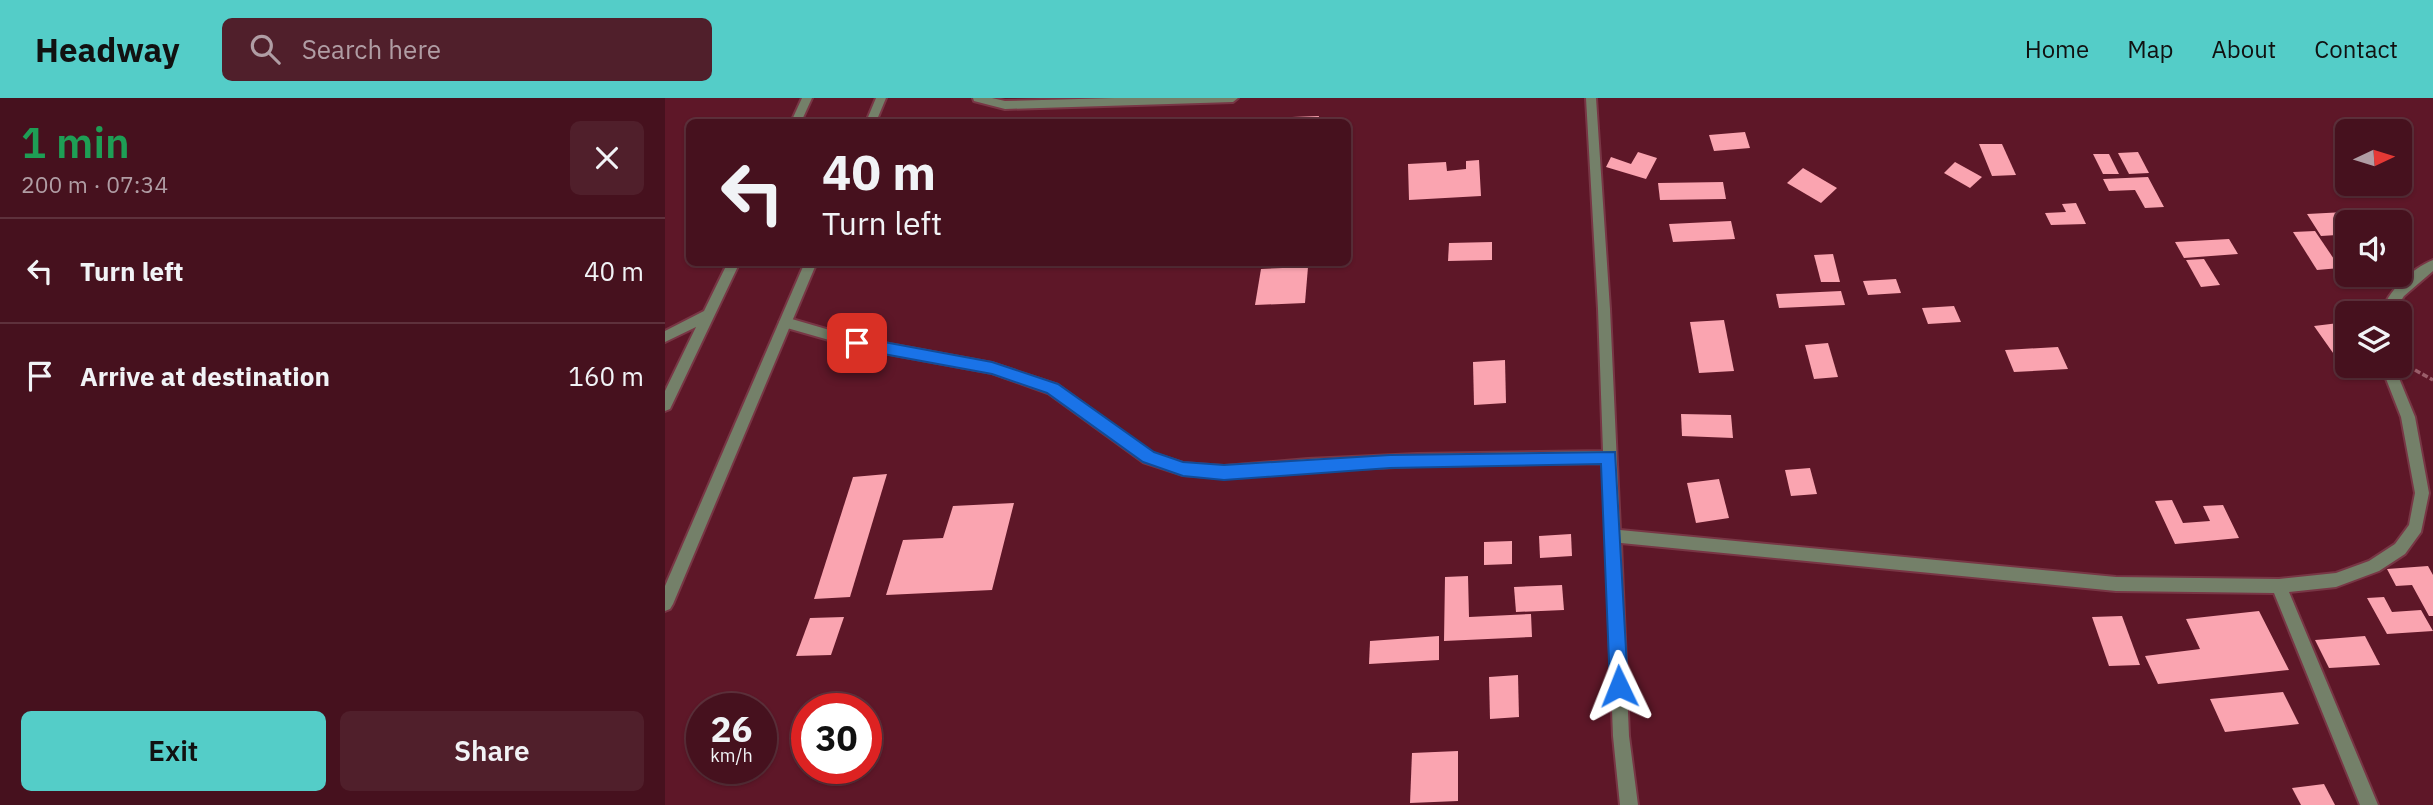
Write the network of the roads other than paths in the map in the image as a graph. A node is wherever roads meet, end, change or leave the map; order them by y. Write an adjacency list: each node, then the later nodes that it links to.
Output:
1 (807, 98): 6 (street)
2 (881, 98): 7 (street)
3 (978, 98): 4 (street)
4 (1233, 98)
5 (1591, 98): 17 (street)
6 (797, 119)
7 (872, 119)
8 (2433, 265): 11 (street)
9 (732, 266): 12 (street)
10 (809, 266): 13 (street)
11 (2393, 301)
12 (710, 314): 14 (street); 16 (street)
13 (785, 322): 17 (street); 20 (street)
14 (665, 337)
15 (2393, 378): 19 (street)
16 (665, 405)
17 (1609, 457): 18 (street)
18 (1613, 536): 19 (street); 21 (street)
19 (2279, 586): 22 (street)
20 (665, 604)
21 (1629, 805)
22 (2369, 805)

